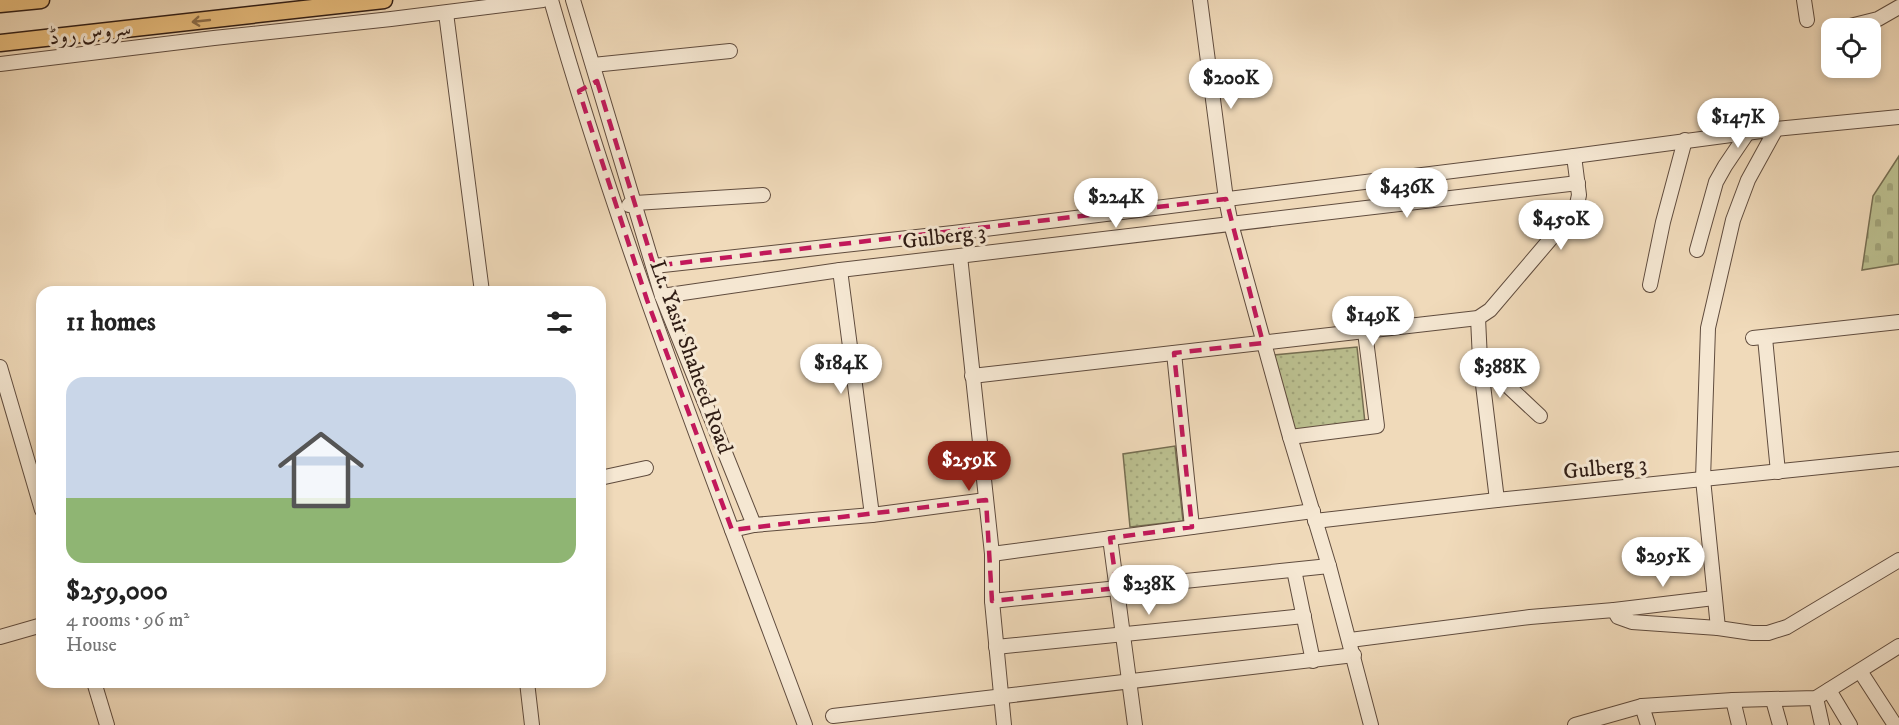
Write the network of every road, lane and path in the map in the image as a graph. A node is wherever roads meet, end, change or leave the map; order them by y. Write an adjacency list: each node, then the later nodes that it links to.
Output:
1 (41, 0): 8 (main road)
2 (384, 0): 13 (main road, one-way to 13)
3 (543, 0): 10 (street, سروس روڈ)
4 (551, 0): 14 (street, Lt. Yasir Shaheed Road)
5 (573, 0): 15 (street)
6 (1200, 0): 28 (street)
7 (1804, 0): 12 (street)
8 (0, 4)
9 (1899, 7): 11 (street)
10 (446, 13): 17 (street, سروس روڈ); 37 (street)
11 (1880, 18)
12 (1807, 20)
13 (0, 44)
14 (565, 45): 15 (street); 20 (street, Lt. Yasir Shaheed Road)
15 (586, 46): 18 (street)
16 (730, 51): 18 (street)
17 (0, 64)
18 (593, 65): 19 (street)
19 (597, 81): 20 (street); 29 (street)
20 (579, 91): 30 (street, Lt. Yasir Shaheed Road)
21 (1899, 117): 22 (street)
22 (1776, 129): 23 (street); 53 (street)
23 (1748, 132): 24 (street); 32 (street)
24 (1685, 140): 25 (street); 36 (street)
25 (1574, 156): 26 (street); 28 (street)
26 (1578, 183): 31 (street, Gulberg 3); 39 (street)
27 (763, 195): 29 (street)
28 (1226, 199): 31 (street); 34 (street)
29 (636, 203): 30 (street); 34 (street)
30 (616, 210): 61 (street, Lt. Yasir Shaheed Road)
31 (1231, 225): 33 (street, Gulberg 3); 42 (street)
32 (1696, 250)
33 (960, 256): 35 (street, Gulberg 3); 46 (street)
34 (654, 266): 38 (street)
35 (840, 270): 38 (street, Gulberg 3); 57 (street)
36 (1650, 285)
37 (481, 286)
38 (662, 296): 59 (street)
39 (1479, 318): 41 (street); 44 (street)
40 (1899, 322): 51 (street)
41 (1365, 332): 42 (street); 48 (street)
42 (1263, 343): 43 (street); 48 (street)
43 (1174, 353): 46 (street); 60 (street)
44 (1480, 360): 47 (street); 56 (street)
45 (0, 367): 54 (street)
46 (972, 376): 55 (street)
47 (1540, 416)
48 (1290, 437): 58 (street)
49 (1899, 459): 51 (street, Gulberg 3)
50 (646, 468): 52 (street)
51 (1778, 472): 53 (street, Gulberg 3)
52 (606, 477)
53 (1702, 479): 56 (street, Gulberg 3); 68 (street)
54 (36, 490)
55 (986, 500): 57 (street); 63 (street)
56 (1497, 500): 58 (street, Gulberg 3)
57 (872, 515): 59 (street)
58 (1314, 516): 60 (street, Gulberg 3); 65 (street)
59 (754, 525): 61 (street)
60 (1192, 527): 62 (street, Gulberg 3)
61 (732, 530): 94 (street, Lt. Yasir Shaheed Road)
62 (1110, 538): 63 (street, Gulberg 3); 67 (street)
63 (992, 554): 69 (street)
64 (1899, 560): 73 (street)
65 (1329, 566): 66 (street); 76 (street)
66 (1294, 570): 67 (street); 71 (street)
67 (1117, 588): 69 (street); 74 (street)
68 (1714, 598): 70 (street); 73 (street)
69 (992, 601): 77 (street)
70 (1614, 610): 73 (street); 76 (street)
71 (1304, 616): 74 (street); 80 (street)
72 (36, 627): 75 (street)
73 (1718, 628)
74 (1123, 634): 77 (street); 82 (street)
75 (0, 637)
76 (1350, 640): 79 (street)
77 (996, 646): 86 (street)
78 (1897, 651): 81 (street)
79 (1354, 655): 80 (street); 97 (street)
80 (1313, 660): 82 (street)
81 (1860, 671): 85 (street); 104 (street)
82 (1129, 682): 86 (street); 96 (street)
83 (96, 688): 92 (street)
84 (528, 688): 93 (street)
85 (1829, 690): 87 (street); 103 (street)
86 (1001, 697): 91 (street); 95 (street)
87 (1816, 698): 89 (street); 102 (street)
88 (1733, 700): 89 (street); 90 (street); 100 (street)
89 (1773, 700): 101 (street)
90 (1642, 706): 98 (street); 99 (street)
91 (833, 717)
92 (107, 725)
93 (532, 725)
94 (805, 725)
95 (1004, 725)
96 (1135, 725)
97 (1368, 725)
98 (1575, 725)
99 (1648, 725)
100 (1737, 725)
101 (1780, 725)
102 (1822, 725)
103 (1850, 725)
104 (1895, 725)

